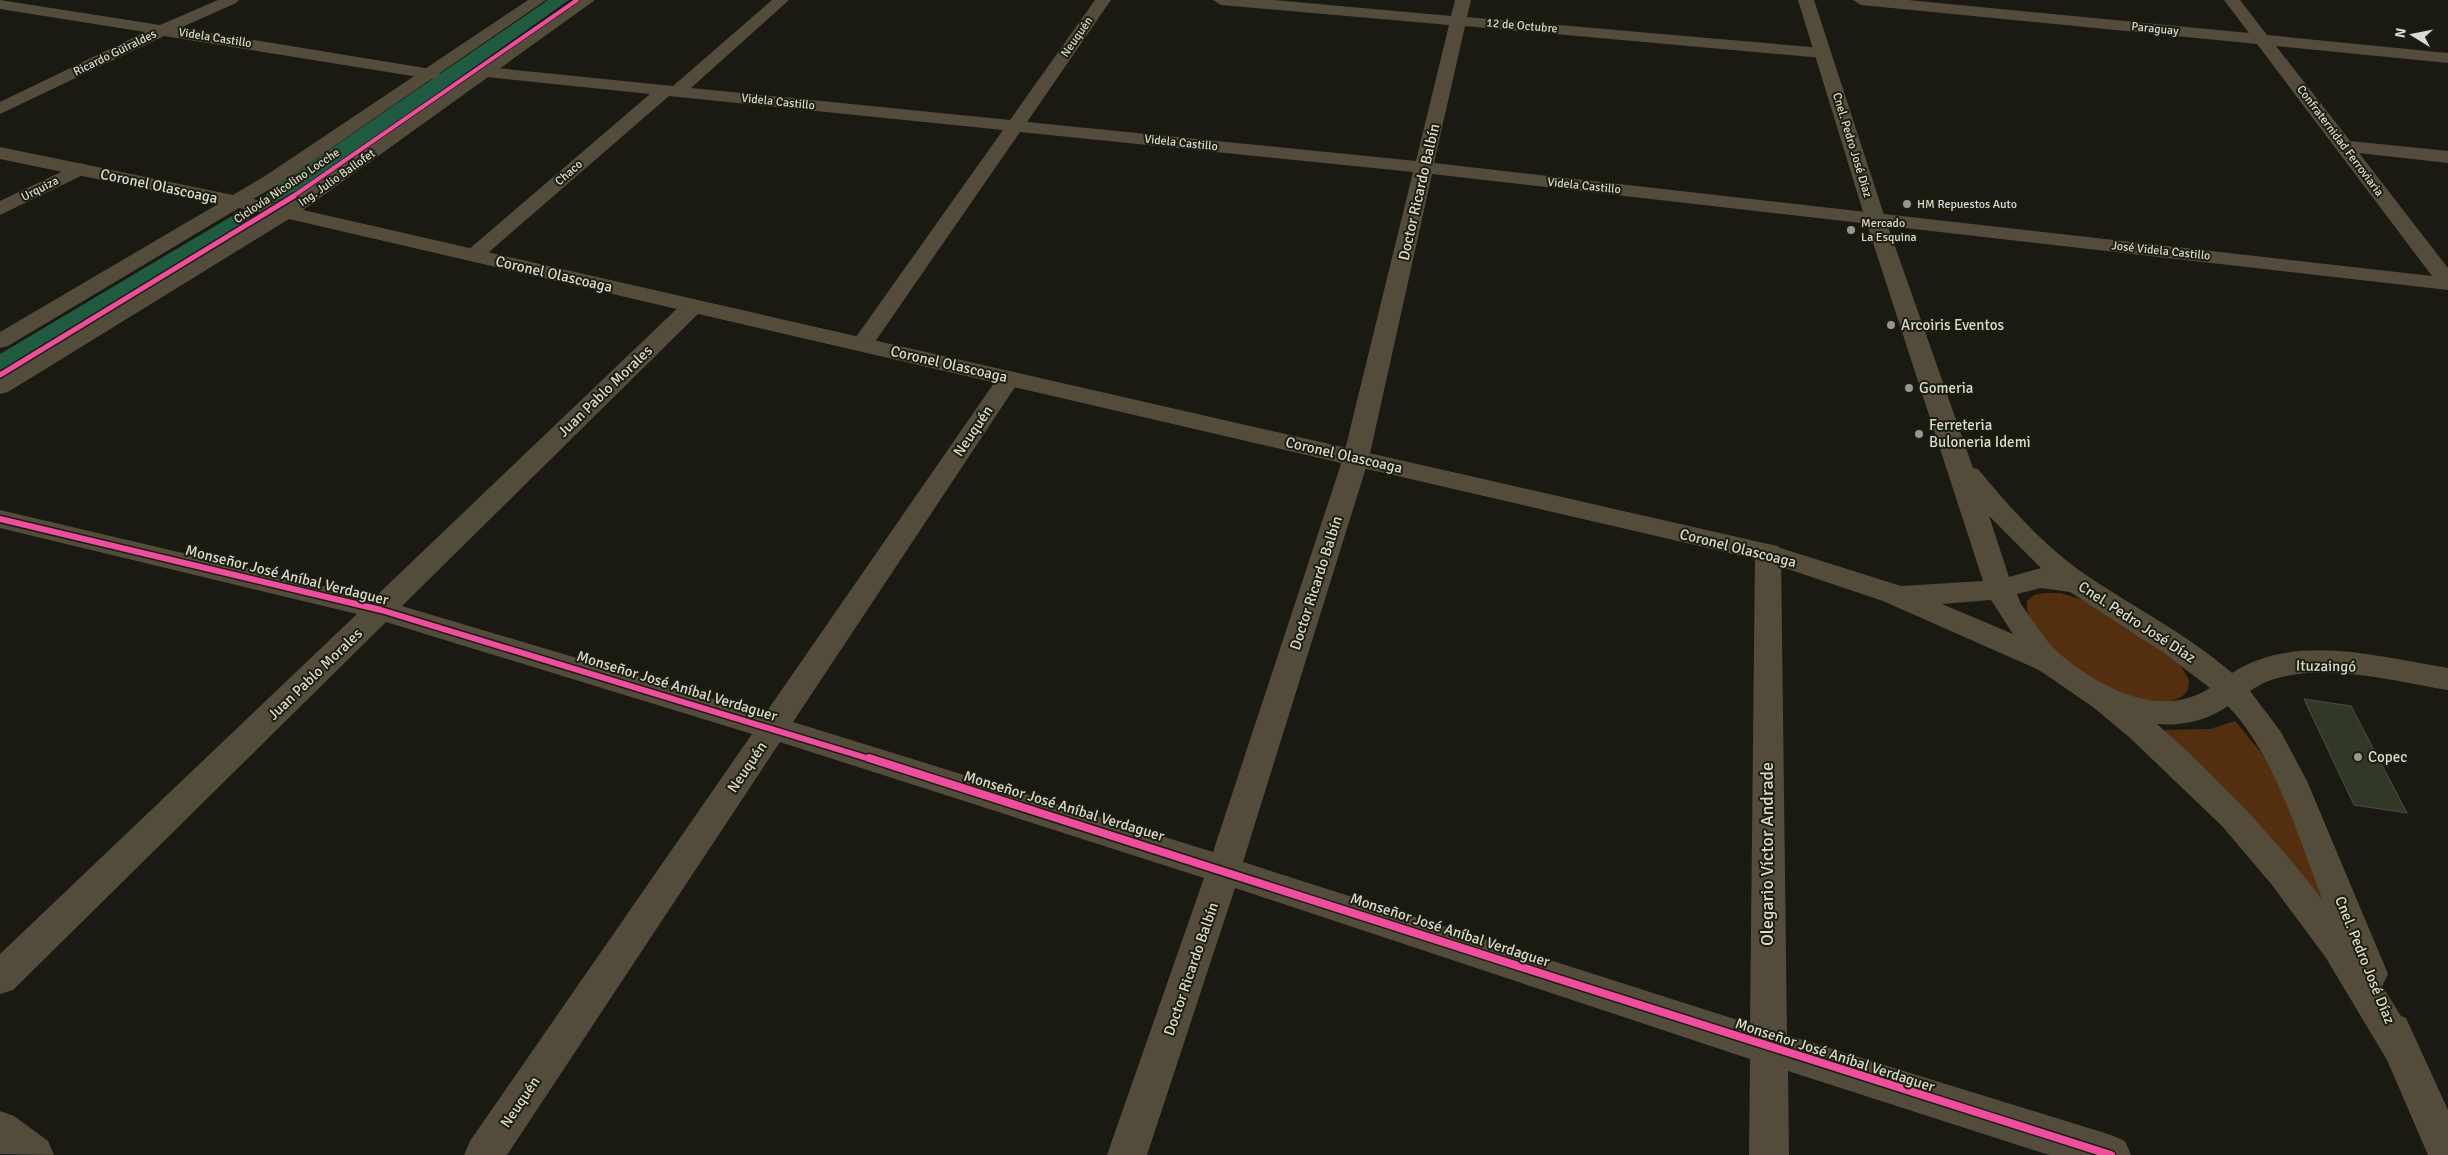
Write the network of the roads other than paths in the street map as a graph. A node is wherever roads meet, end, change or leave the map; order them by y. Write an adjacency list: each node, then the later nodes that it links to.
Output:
1 (232, 0): 14 (street, Ricardo Güiraldes)
2 (538, 0): 19 (street)
3 (587, 0): 18 (street, Ing. Julio Ballofet)
4 (781, 0): 20 (street, Chaco)
5 (1103, 0): 22 (street, Neuquén)
6 (1221, 0): 12 (street, 12 de Octubre)
7 (1806, 0): 16 (street, Cnel. Pedro José Díaz)
8 (1861, 0): 13 (street, Paraguay)
9 (2021, 0): 13 (street)
10 (2232, 0): 15 (street, Confraternidad Ferroviaria)
11 (0, 4): 14 (street, Videla Castillo)
12 (1461, 10): 16 (street, 12 de Octubre); 27 (street, Doctor Ricardo Balbín)
13 (2029, 17): 15 (street, Paraguay)
14 (165, 29): 19 (street, Videla Castillo); 21 (street, Ricardo Güiraldes)
15 (2262, 39): 17 (street, Paraguay); 23 (street, Confraternidad Ferroviaria)
16 (1822, 53): 31 (street, Cnel. Pedro José Díaz)
17 (2448, 58)
18 (487, 72): 20 (street, Videla Castillo); 30 (street, Ing. Julio Ballofet)
19 (430, 74): 28 (street)
20 (670, 91): 22 (street, Videla Castillo); 32 (street, Chaco)
21 (0, 109)
22 (1016, 127): 27 (street, Videla Castillo); 36 (street, Neuquén)
23 (2344, 146): 25 (street); 33 (street, Confraternidad Ferroviaria)
24 (0, 153): 26 (street, Coronel Olascoaga)
25 (2448, 157)
26 (80, 168): 28 (street, Coronel Olascoaga); 29 (street, Urquiza)
27 (1425, 168): 31 (street, Videla Castillo); 39 (street, Doctor Ricardo Balbín)
28 (234, 203): 30 (street, Coronel Olascoaga); 35 (street)
29 (0, 209)
30 (286, 212): 32 (street, Coronel Olascoaga); 38 (street, Ing. Julio Ballofet)
31 (1875, 218): 33 (street, José Videla Castillo); 40 (street, Cnel. Pedro José Díaz)
32 (474, 255): 34 (street, Coronel Olascoaga)
33 (2448, 283)
34 (693, 306): 36 (street, Coronel Olascoaga); 46 (street, Juan Pablo Morales)
35 (0, 341)
36 (862, 344): 37 (street, Coronel Olascoaga)
37 (1009, 378): 39 (street, Coronel Olascoaga); 51 (street, Neuquén)
38 (0, 386)
39 (1356, 458): 42 (street, Coronel Olascoaga); 52 (street, Doctor Ricardo Balbín)
40 (1958, 460): 43 (street, Cnel. Pedro José Díaz); 44 (street, Cnel. Pedro José Díaz)
41 (0, 519): 46 (street, Monseñor José Aníbal Verdaguer)
42 (1768, 553): 45 (street, Coronel Olascoaga); 54 (street, Olegario Víctor Andrade)
43 (2079, 584): 44 (street, Coronel Olascoaga); 49 (street, Cnel. Pedro José Díaz)
44 (2010, 586): 45 (street, Coronel Olascoaga); 47 (street, Cnel. Pedro José Díaz)
45 (1893, 594): 47 (street, Coronel Olascoaga)
46 (381, 610): 51 (street, Monseñor José Aníbal Verdaguer); 53 (street, Juan Pablo Morales)
47 (2049, 662): 50 (street, Cnel. Pedro José Díaz)
48 (2448, 679): 49 (street, Ituzaingó)
49 (2220, 694): 50 (street, Ituzaingó); 55 (street, Cnel. Pedro José Díaz)
50 (2104, 699): 55 (street, Cnel. Pedro José Díaz)
51 (773, 728): 52 (street, Monseñor José Aníbal Verdaguer); 58 (street, Neuquén)
52 (1224, 870): 54 (street, Monseñor José Aníbal Verdaguer); 59 (street, Doctor Ricardo Balbín)
53 (0, 978)
54 (1767, 1047): 60 (street, Olegario Víctor Andrade); 61 (street, Monseñor José Aníbal Verdaguer)
55 (2400, 1047): 62 (street, Cnel. Pedro José Díaz)
56 (0, 1130): 57 (street)
57 (34, 1155)
58 (484, 1155)
59 (1127, 1155)
60 (1769, 1155)
61 (2110, 1155)
62 (2448, 1155)

